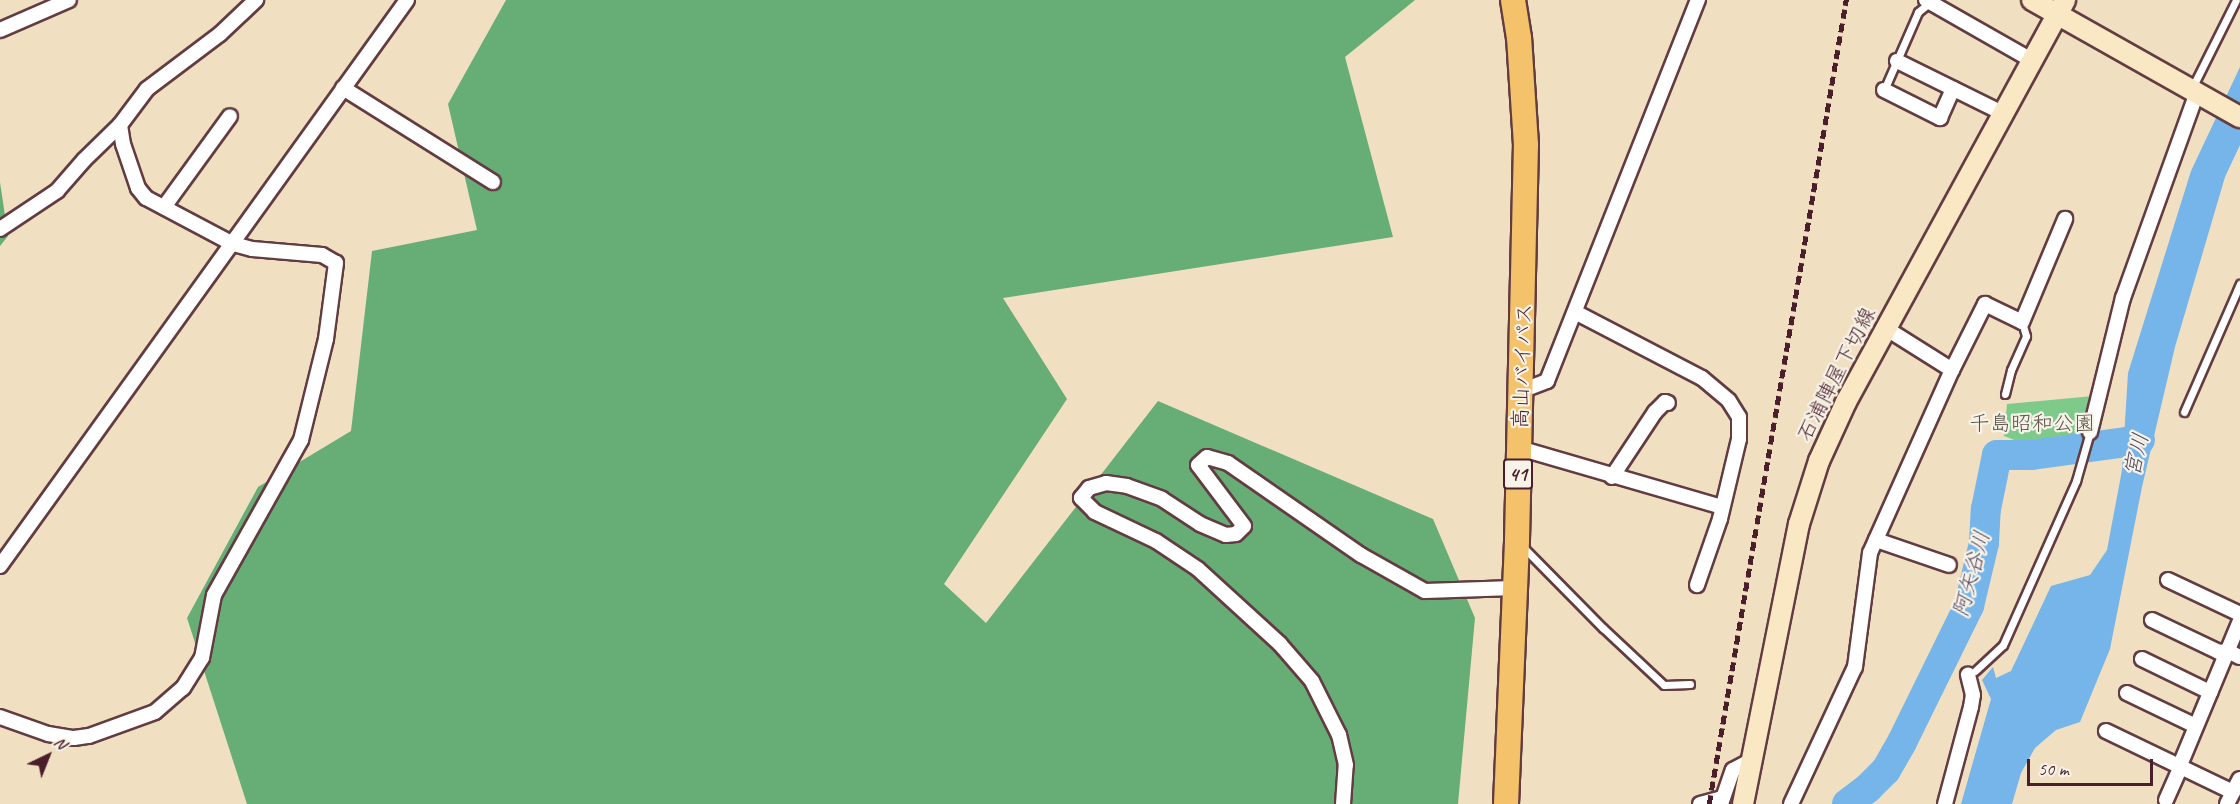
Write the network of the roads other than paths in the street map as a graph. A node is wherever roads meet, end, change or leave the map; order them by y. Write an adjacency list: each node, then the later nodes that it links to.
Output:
1 (69, 0): 10 (street)
2 (256, 0): 20 (street)
3 (407, 0): 13 (street)
4 (1513, 0): 31 (highway, 高山バイパス / 41)
5 (1698, 0): 27 (street)
6 (2032, 0): 9 (main road)
7 (2236, 0): 16 (lane)
8 (1927, 2): 11 (street); 12 (lane)
9 (2061, 6): 11 (main road, 石浦陣屋下切線); 16 (main road)
10 (0, 30)
11 (2031, 60): 17 (main road, 石浦陣屋下切線)
12 (1897, 61): 14 (street); 15 (lane)
13 (343, 88): 21 (street); 25 (street)
14 (1953, 89): 15 (street); 17 (street)
15 (1884, 90)
16 (2197, 92): 19 (main road); 35 (street)
17 (2002, 113): 29 (main road, 石浦陣屋下切線)
18 (230, 116): 22 (street)
19 (2240, 117)
20 (120, 125): 22 (street); 24 (street)
21 (493, 182)
22 (164, 207): 25 (street)
23 (2065, 219): 28 (street)
24 (0, 229)
25 (233, 244): 42 (street); 55 (street)
26 (2240, 284): 34 (lane)
27 (1575, 312): 31 (street); 38 (street)
28 (2022, 322): 30 (street); 32 (lane)
29 (1887, 329): 30 (street); 58 (main road, 石浦陣屋下切線)
30 (1952, 370): 40 (street)
31 (1521, 391): 36 (highway, 高山バイパス / 41)
32 (2005, 394)
33 (1668, 403): 37 (street)
34 (2184, 412)
35 (2090, 432): 51 (lane)
36 (1519, 448): 37 (street); 39 (highway, 高山バイパス / 41)
37 (1612, 477): 38 (street)
38 (1722, 507): 44 (street)
39 (1517, 540): 45 (highway, 高山バイパス / 41); 52 (lane)
40 (1875, 540): 41 (street); 67 (street)
41 (1949, 565)
42 (0, 566)
43 (2168, 580): 46 (street)
44 (1697, 585)
45 (1514, 588): 63 (street); 64 (highway, 高山バイパス / 41)
46 (2240, 614)
47 (2152, 620): 49 (street)
48 (2240, 621): 49 (street)
49 (2234, 654): 53 (street)
50 (2142, 659): 53 (street)
51 (1971, 673): 68 (street)
52 (1689, 684)
53 (2210, 692): 56 (street)
54 (2127, 693): 56 (street)
55 (0, 717)
56 (2196, 726): 59 (street)
57 (2106, 731): 59 (street)
58 (1752, 760): 62 (street); 66 (main road, 石浦陣屋下切線)
59 (2181, 765): 60 (street); 61 (street)
60 (2235, 791)
61 (2166, 800)
62 (1721, 801): 65 (street)
63 (1343, 804)
64 (1506, 804)
65 (1700, 804)
66 (1743, 804)
67 (1791, 804)
68 (1945, 804)

